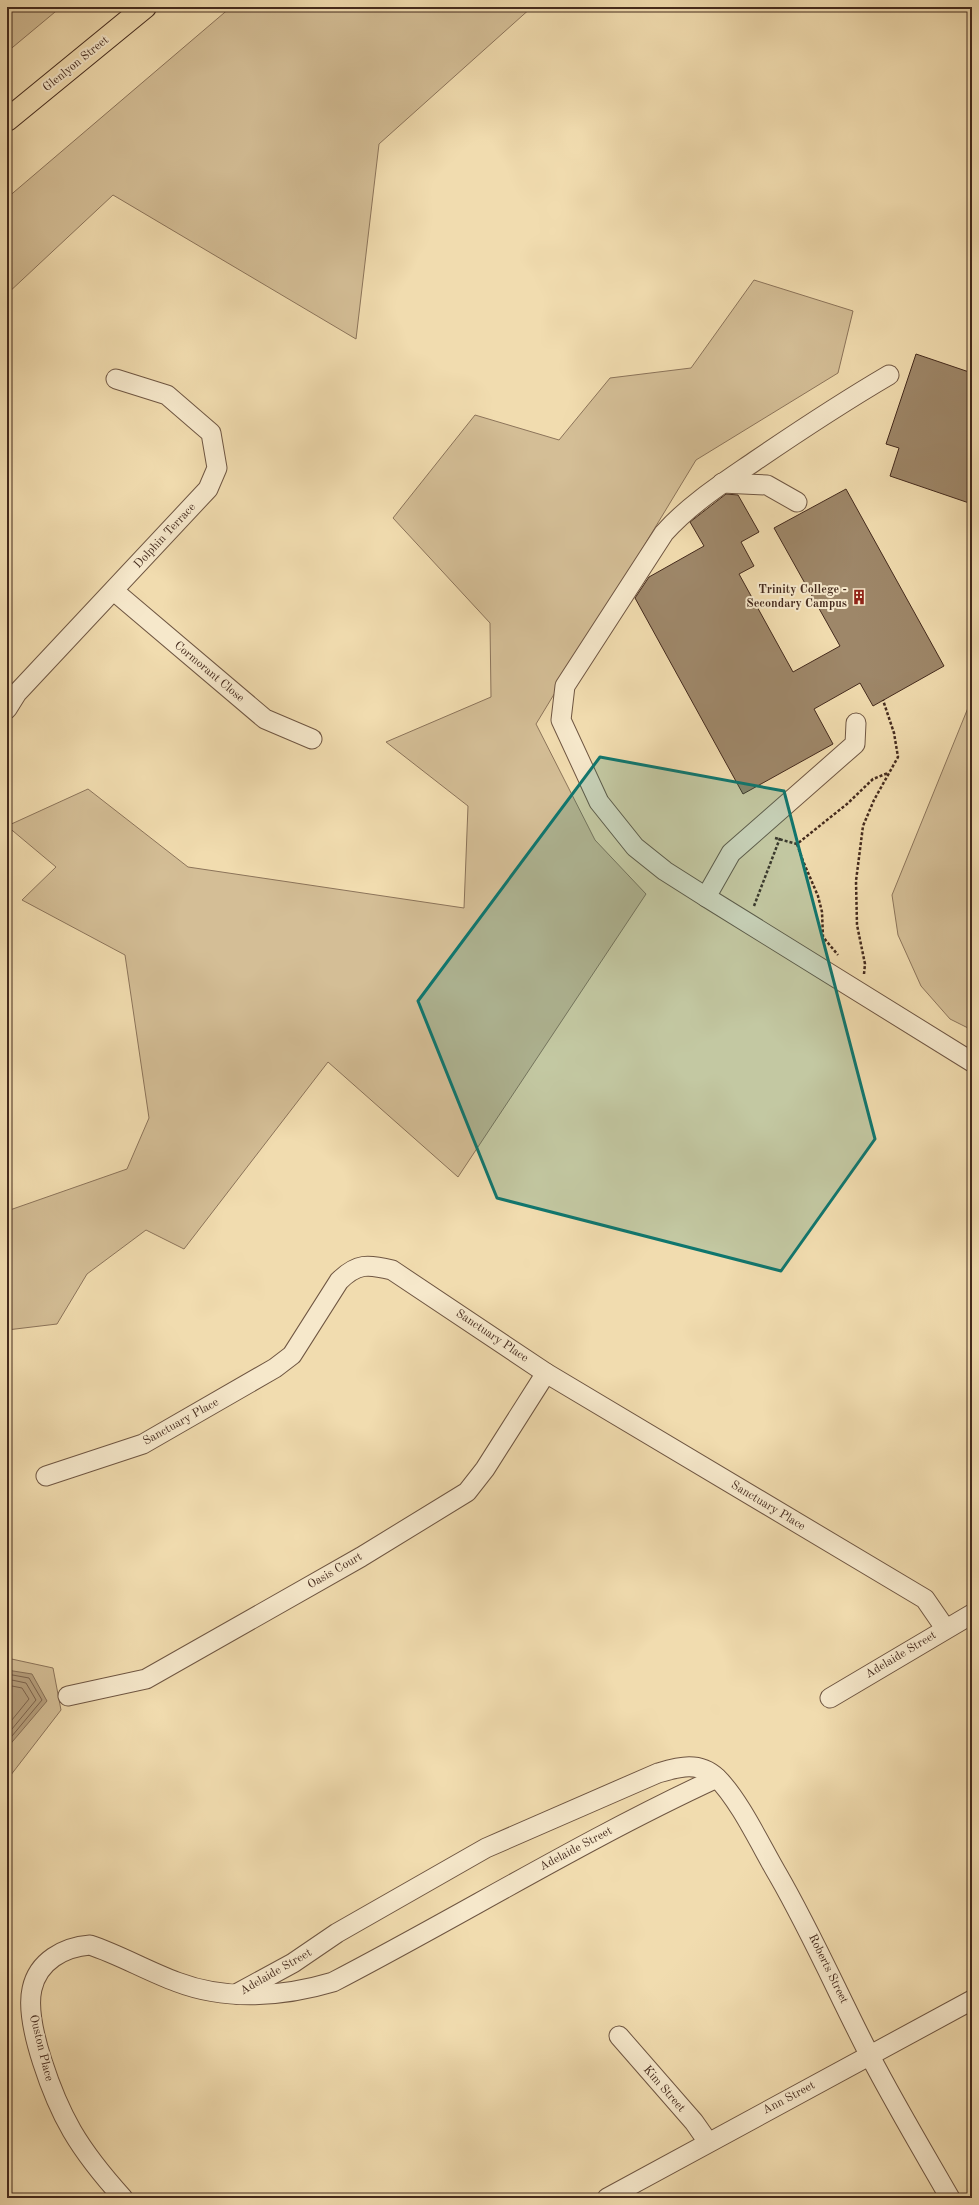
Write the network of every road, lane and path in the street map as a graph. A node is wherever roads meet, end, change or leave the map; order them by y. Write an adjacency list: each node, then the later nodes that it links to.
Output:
1 (145, 7): 2 (main road, Glenlyon Street)
2 (7, 120)
3 (889, 375): 5 (street)
4 (116, 379): 7 (street, Dolphin Terrace)
5 (722, 483): 6 (street); 17 (street)
6 (797, 502)
7 (114, 591): 8 (street, Dolphin Terrace); 12 (street, Cormorant Close)
8 (12, 689): 10 (street, Dolphin Terrace)
9 (883, 700): 13 (path)
10 (7, 709)
11 (856, 722): 17 (street)
12 (312, 739)
13 (888, 773): 16 (path); 21 (path)
14 (781, 835): 18 (path)
15 (768, 836): 16 (path)
16 (797, 844): 19 (path)
17 (706, 897): 18 (street)
18 (747, 923): 22 (street)
19 (841, 958)
20 (859, 970): 21 (path)
21 (864, 974): 22 (path)
22 (862, 995): 23 (street)
23 (972, 1062)
24 (546, 1373): 25 (street, Sanctuary Place); 27 (street, Sanctuary Place); 28 (street, Oasis Court)
25 (46, 1476)
26 (972, 1614): 27 (street, Adelaide Street)
27 (945, 1628): 29 (street, Adelaide Street)
28 (68, 1696)
29 (830, 1698)
30 (682, 1766): 31 (street, Roberts Street); 32 (street, Adelaide Street)
31 (717, 1778): 32 (street, Adelaide Street); 35 (street, Roberts Street)
32 (236, 1994): 37 (street, Ouston Place)
33 (972, 2000): 35 (street, Ann Street)
34 (619, 2036): 36 (street, Kim Street)
35 (870, 2055): 36 (street, Ann Street); 39 (street, Roberts Street)
36 (708, 2142): 38 (street, Ann Street)
37 (123, 2198)
38 (608, 2198)
39 (950, 2198)

